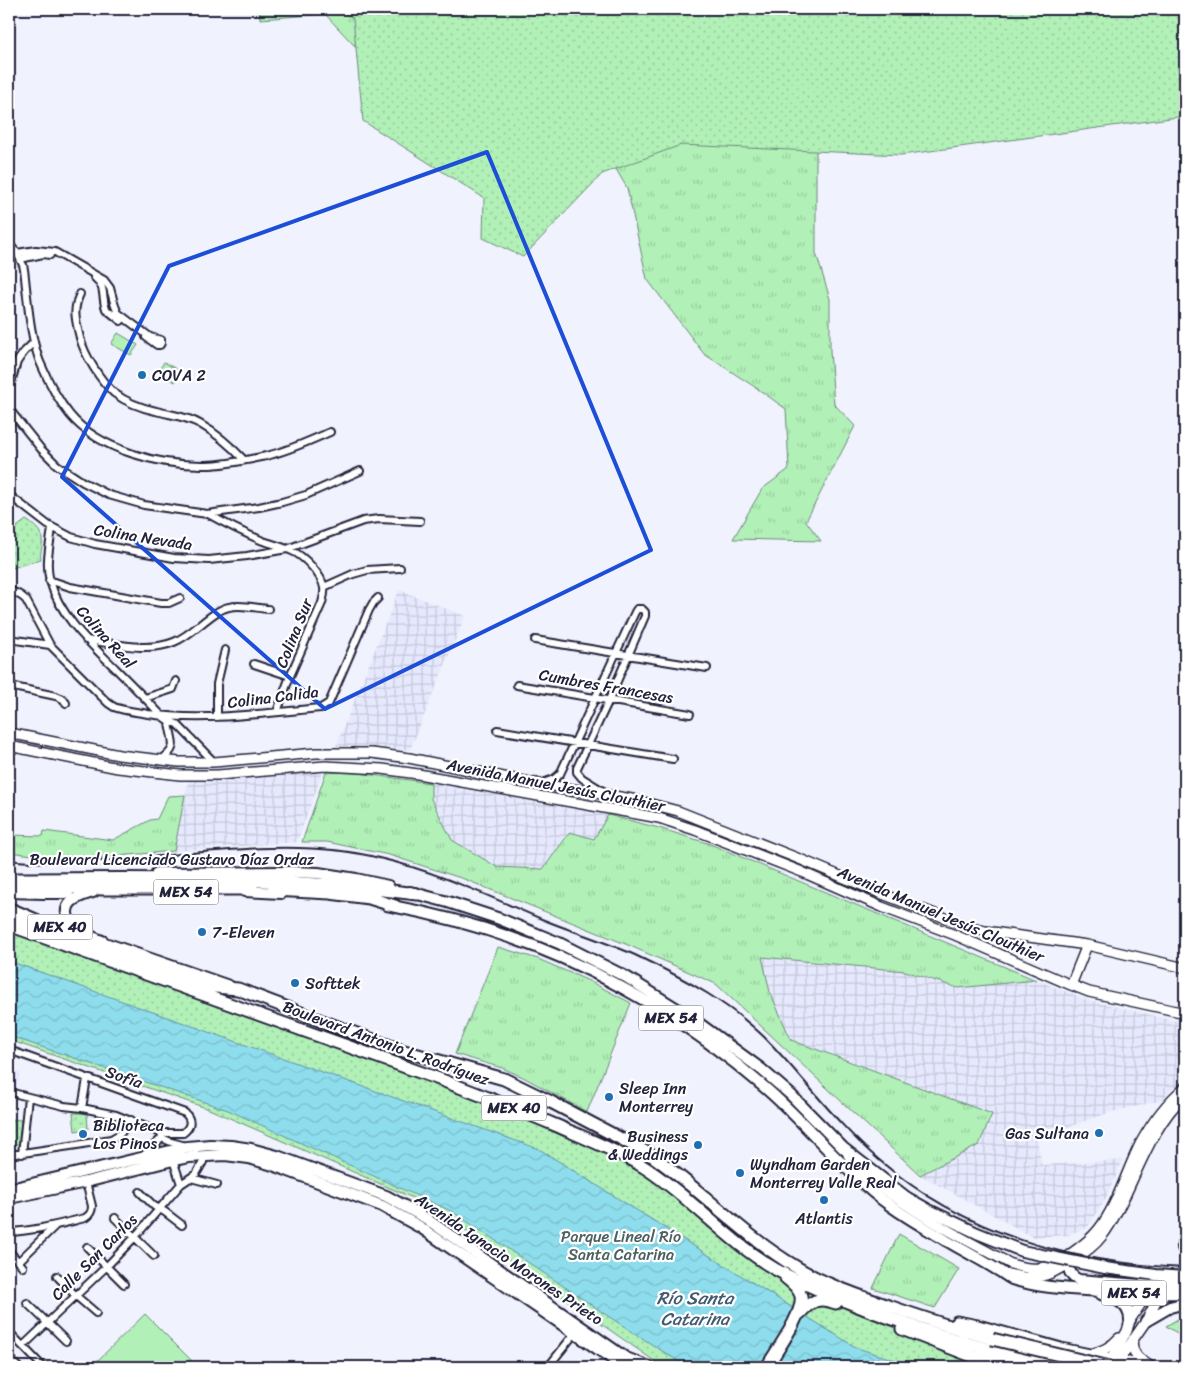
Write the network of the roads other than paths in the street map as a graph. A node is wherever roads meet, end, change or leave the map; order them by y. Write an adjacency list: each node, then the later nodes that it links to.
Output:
1 (9, 244): 2 (street)
2 (18, 256): 2 (street); 4 (street)
3 (80, 294): 7 (street)
4 (33, 343): 5 (street); 7 (street)
5 (9, 410): 10 (street)
6 (330, 432): 7 (street)
7 (244, 460)
8 (360, 471): 10 (street)
9 (9, 495): 12 (street, Colina Nevada)
10 (207, 514): 13 (street, Colina Sur)
11 (420, 521): 13 (street, Colina Nevada)
12 (52, 528): 13 (street, Colina Nevada); 15 (street, Colina Real)
13 (287, 549): 16 (street, Colina Sur)
14 (400, 568): 16 (street)
15 (49, 580): 18 (street); 22 (street, Colina Real)
16 (324, 587): 30 (street, Colina Sur)
17 (9, 591): 24 (street, Colina Calida)
18 (180, 598)
19 (378, 598): 38 (street, Colina Calida)
20 (268, 609): 22 (street)
21 (9, 639): 24 (street)
22 (86, 640): 34 (street, Colina Real)
23 (535, 640): 26 (street)
24 (50, 645): 40 (street, Colina Calida)
25 (225, 650): 41 (street)
26 (616, 654): 27 (street); 27 (street); 35 (street)
27 (628, 656): 29 (street); 36 (street)
28 (254, 664): 30 (street)
29 (707, 668)
30 (290, 676): 38 (street, Colina Sur)
31 (176, 681): 34 (street)
32 (517, 685): 35 (street, Cumbres Francesas)
33 (9, 686): 37 (street)
34 (145, 698): 40 (street, Colina Real)
35 (596, 698): 36 (street, Cumbres Francesas); 45 (street)
36 (609, 700): 39 (street, Cumbres Francesas); 46 (street)
37 (66, 703)
38 (278, 712): 41 (street, Colina Calida)
39 (690, 714)
40 (162, 716): 41 (street, Colina Calida); 42 (street, Colina Real)
41 (217, 717)
42 (169, 721): 49 (street); 50 (street, Colina Real)
43 (497, 730): 45 (street)
44 (9, 733): 49 (street, Avenida Manuel Jesús Clouthier)
45 (575, 743): 46 (street); 51 (street)
46 (588, 745): 48 (street); 52 (street)
47 (9, 746): 66 (street, Avenida Manuel Jesús Clouthier)
48 (673, 759)
49 (160, 760): 50 (street, Avenida Manuel Jesús Clouthier)
50 (214, 762): 51 (street, Avenida Manuel Jesús Clouthier)
51 (542, 784): 52 (street, Avenida Manuel Jesús Clouthier)
52 (611, 796): 64 (street, Avenida Manuel Jesús Clouthier)
53 (9, 873): 58 (main road, Boulevard Licenciado Gustavo Díaz Ordaz / MEX 54)
54 (9, 879): 58 (highway)
55 (9, 886): 59 (highway)
56 (9, 892): 57 (main road, Boulevard Licenciado Gustavo Díaz Ordaz / MEX 54)
57 (93, 892): 59 (main road, Boulevard Licenciado Gustavo Díaz Ordaz / MEX 54); 63 (main road)
58 (417, 894): 79 (main road, Boulevard Licenciado Gustavo Díaz Ordaz / MEX 54)
59 (395, 906): 108 (main road, Boulevard Licenciado Gustavo Díaz Ordaz / MEX 54)
60 (9, 908): 63 (main road, Boulevard Antonio L. Rodríguez / MEX 40)
61 (9, 915): 67 (highway)
62 (9, 925): 107 (highway, Boulevard Antonio L. Rodríguez / MEX 40)
63 (111, 945): 67 (main road, Boulevard Antonio L. Rodríguez / MEX 40)
64 (1087, 946): 65 (street, Avenida Manuel Jesús Clouthier); 66 (street)
65 (1185, 968)
66 (1071, 985): 68 (street, Avenida Manuel Jesús Clouthier)
67 (238, 989): 125 (highway, Boulevard Antonio L. Rodríguez / MEX 40)
68 (1185, 1013)
69 (9, 1050): 70 (street, Sofía)
70 (87, 1079): 75 (street); 77 (street, Sofía)
71 (1185, 1087): 79 (street)
72 (9, 1092): 74 (street)
73 (1185, 1095): 103 (street)
74 (28, 1097): 75 (street); 80 (street)
75 (82, 1108): 76 (street)
76 (131, 1120): 77 (street); 80 (street)
77 (161, 1135): 78 (street); 83 (street)
78 (187, 1147): 83 (main road, Avenida Ignacio Morones Prieto); 134 (main road, Avenida Ignacio Morones Prieto)
79 (843, 1148): 113 (main road, Boulevard Licenciado Gustavo Díaz Ordaz / MEX 54, bridge)
80 (22, 1154): 81 (street)
81 (9, 1155)
82 (204, 1156): 84 (main road, Avenida Ignacio Morones Prieto); 85 (street, Calle San Carlos); 127 (main road, Avenida Ignacio Morones Prieto)
83 (142, 1157): 89 (main road, Avenida Ignacio Morones Prieto)
84 (173, 1160): 86 (main road, Avenida Ignacio Morones Prieto); 87 (street)
85 (191, 1178): 87 (street, Calle San Carlos); 88 (street)
86 (86, 1182): 91 (main road, Avenida Ignacio Morones Prieto); 94 (street)
87 (180, 1184): 92 (street, Calle San Carlos)
88 (217, 1185)
89 (9, 1188)
90 (140, 1192): 92 (street)
91 (9, 1198)
92 (159, 1209): 95 (street); 98 (street, Calle San Carlos)
93 (115, 1218): 98 (street)
94 (56, 1225): 96 (street); 104 (street)
95 (182, 1225)
96 (9, 1232)
97 (1185, 1234): 101 (street)
98 (134, 1238): 102 (street); 105 (street, Calle San Carlos)
99 (87, 1248): 105 (street)
100 (9, 1251): 104 (street)
101 (1185, 1252)
102 (154, 1256)
103 (1072, 1261): 108 (street); 113 (main road)
104 (18, 1262): 106 (street)
105 (107, 1266): 111 (street); 117 (street, Calle San Carlos)
106 (23, 1268)
107 (775, 1268): 121 (highway); 130 (highway, Boulevard Antonio L. Rodríguez / MEX 40)
108 (999, 1271): 115 (main road, Boulevard Licenciado Gustavo Díaz Ordaz / MEX 54)
109 (57, 1276): 117 (street)
110 (1185, 1277): 114 (main road, MEX 54)
111 (124, 1284)
112 (1185, 1284): 114 (main road)
113 (1152, 1285): 114 (main road); 115 (main road, Boulevard Licenciado Gustavo Díaz Ordaz / MEX 54); 122 (street)
114 (1164, 1285): 116 (main road, MEX 54); 123 (street)
115 (1082, 1290): 122 (main road)
116 (1185, 1293)
117 (75, 1295): 120 (street); 124 (street, Calle San Carlos)
118 (27, 1303): 124 (street)
119 (1185, 1303): 123 (main road)
120 (96, 1313)
121 (798, 1314): 141 (highway); 142 (highway)
122 (1130, 1320): 128 (street)
123 (1146, 1321): 128 (street)
124 (48, 1322): 129 (street); 131 (street, Calle San Carlos)
125 (935, 1322): 130 (highway, Boulevard Antonio L. Rodríguez / MEX 40); 132 (highway)
126 (9, 1332): 131 (street)
127 (575, 1333): 134 (main road, Avenida Ignacio Morones Prieto); 138 (street)
128 (1130, 1334): 132 (street); 135 (street); 145 (street)
129 (66, 1341)
130 (990, 1344): 135 (highway, Boulevard Antonio L. Rodríguez / MEX 40, bridge); 143 (highway, Boulevard Antonio L. Rodríguez / MEX 40)
131 (23, 1346): 137 (street)
132 (1088, 1354): 135 (highway)
133 (9, 1359): 136 (street)
134 (626, 1363): 139 (main road, Avenida Ignacio Morones Prieto); 140 (highway)
135 (1111, 1364): 144 (highway)
136 (18, 1367)
137 (43, 1367)
138 (548, 1367)
139 (639, 1367)
140 (648, 1367)
141 (767, 1367)
142 (1014, 1367)
143 (1061, 1367)
144 (1148, 1367)
145 (1152, 1367)

